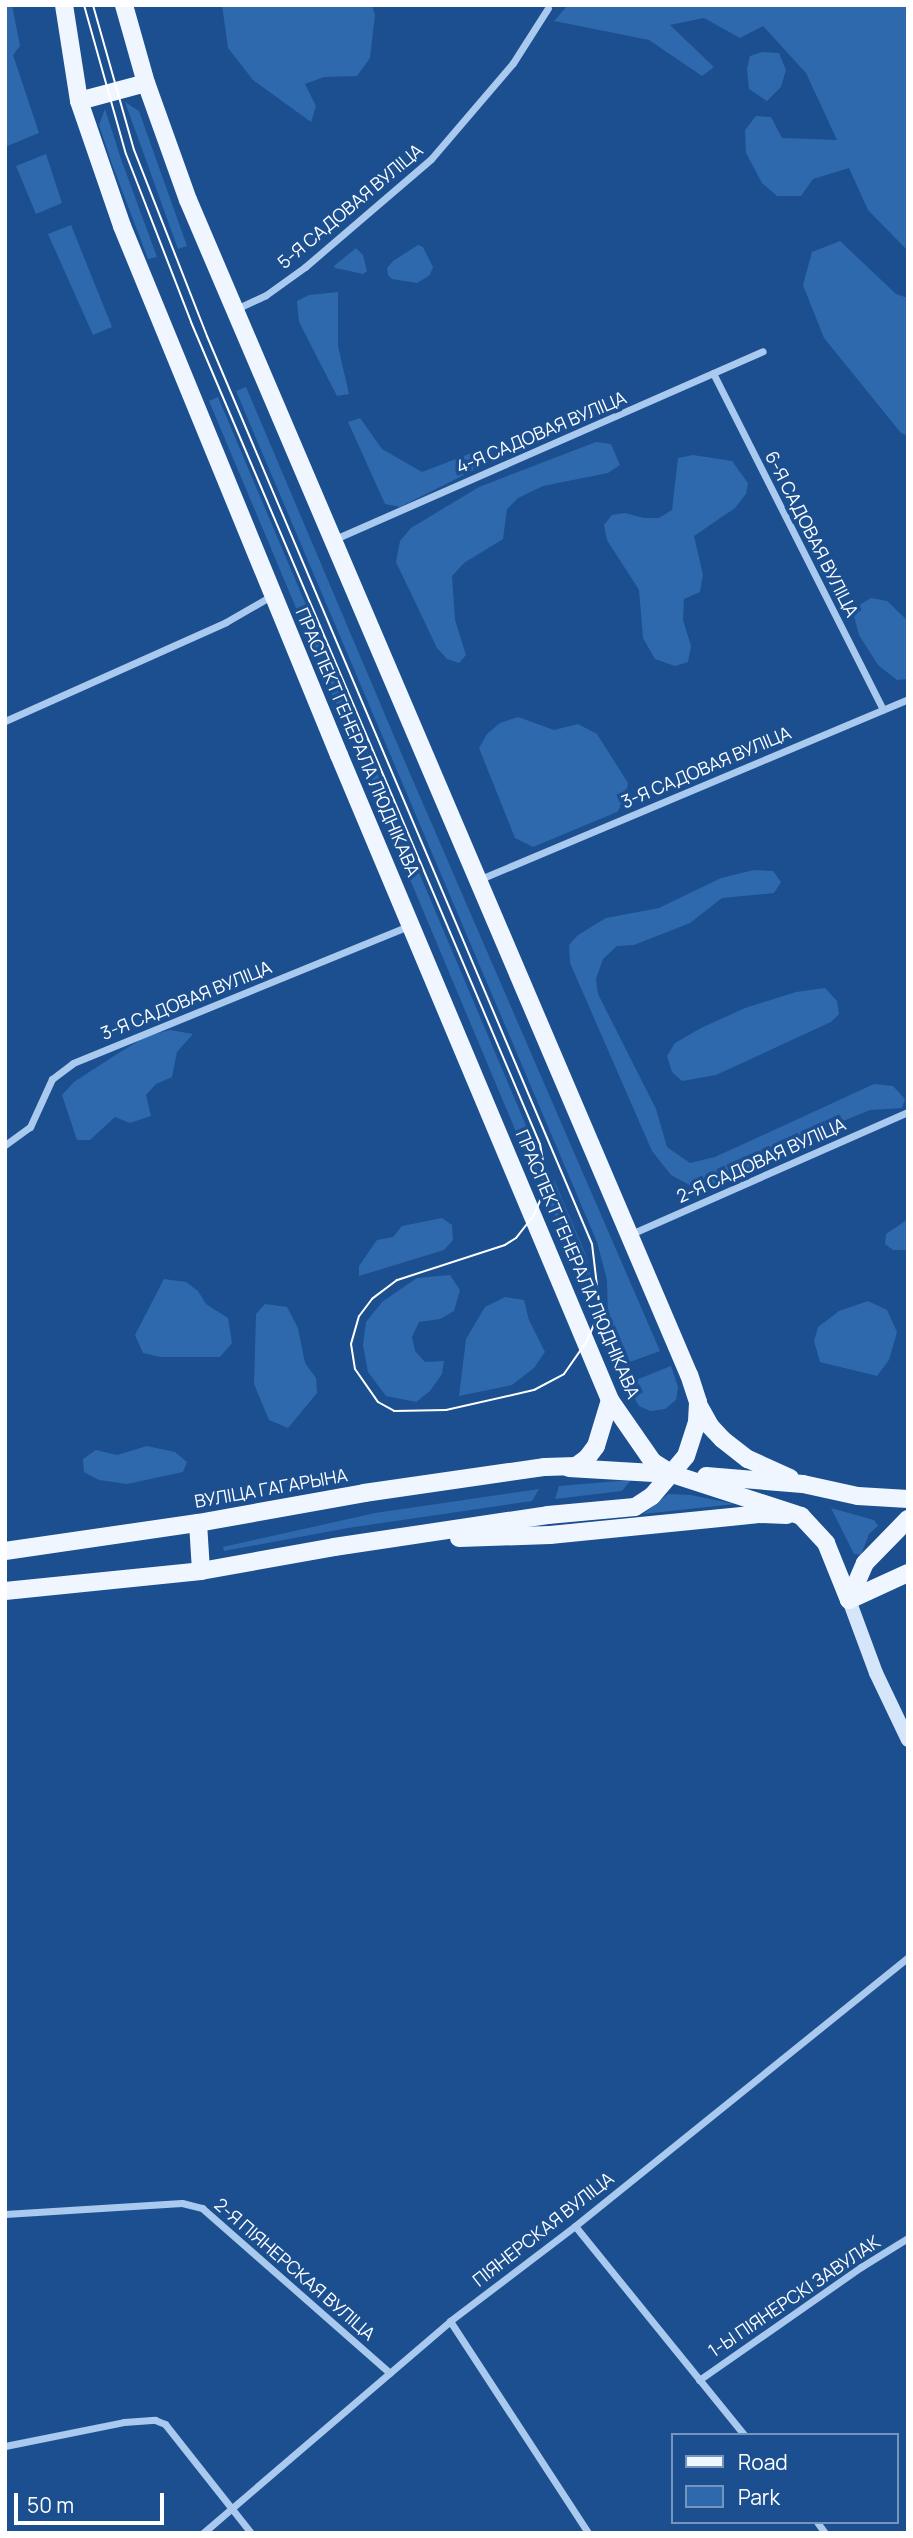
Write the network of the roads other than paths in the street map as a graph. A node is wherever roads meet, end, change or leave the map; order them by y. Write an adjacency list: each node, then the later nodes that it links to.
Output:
1 (64, 5): 5 (main road, ПРАСПЕКТ ГЕНЕРАЛА ЛЮДНІКАВА)
2 (124, 5): 4 (main road)
3 (548, 8): 6 (street, 5-Я САДОВАЯ ВУЛІЦА)
4 (146, 83): 5 (main road); 6 (main road)
5 (79, 100): 10 (main road, ПРАСПЕКТ ГЕНЕРАЛА ЛЮДНІКАВА)
6 (233, 310): 9 (main road)
7 (763, 351): 8 (street, 4-Я САДОВАЯ ВУЛІЦА)
8 (713, 373): 9 (street, 4-Я САДОВАЯ ВУЛІЦА); 12 (street, 6-Я САДОВАЯ ВУЛІЦА)
9 (331, 541): 14 (main road)
10 (273, 595): 13 (street); 15 (main road, ПРАСПЕКТ ГЕНЕРАЛА ЛЮДНІКАВА)
11 (908, 699): 12 (street, 3-Я САДОВАЯ ВУЛІЦА)
12 (883, 710): 14 (street, 3-Я САДОВАЯ ВУЛІЦА)
13 (5, 721)
14 (477, 880): 18 (main road)
15 (413, 924): 17 (street, 3-Я САДОВАЯ ВУЛІЦА); 19 (main road, ПРАСПЕКТ ГЕНЕРАЛА ЛЮДНІКАВА)
16 (908, 1112): 18 (street, 2-Я САДОВАЯ ВУЛІЦА)
17 (5, 1145)
18 (628, 1236): 20 (main road)
19 (610, 1401): 21 (main road, ВУЛІЦА ГАГАРЫНА); 22 (main road, ПРАСПЕКТ ГЕНЕРАЛА ЛЮДНІКАВА)
20 (698, 1402): 22 (main road); 23 (main road)
21 (545, 1467): 22 (main road, ВУЛІЦА ГАГАРЫНА); 27 (main road, ВУЛІЦА ГАГАРЫНА)
22 (672, 1474): 23 (main road, ВУЛІЦА ГАГАРЫНА); 25 (main road); 28 (main road)
23 (803, 1484): 24 (main road)
24 (908, 1499)
25 (802, 1516): 28 (main road); 33 (main road)
26 (908, 1519): 33 (main road)
27 (198, 1523): 29 (main road, ВУЛІЦА ГАГАРЫНА); 30 (main road)
28 (375, 1541): 30 (main road)
29 (5, 1551)
30 (201, 1571): 32 (main road)
31 (908, 1573): 33 (main road)
32 (5, 1591)
33 (849, 1600): 34 (main road)
34 (908, 1741)
35 (908, 1957): 37 (street, ПІЯНЕРСКАЯ ВУЛІЦА)
36 (5, 2214): 40 (street, 2-Я ПІЯНЕРСКАЯ ВУЛІЦА)
37 (575, 2226): 39 (street, ПІЯНЕРСКАЯ ВУЛІЦА); 41 (street)
38 (908, 2238): 41 (street, 1-Ы ПІЯНЕРСКІ ЗАВУЛАК)
39 (450, 2321): 40 (street, ПІЯНЕРСКАЯ ВУЛІЦА); 47 (street)
40 (390, 2373): 44 (street, ПІЯНЕРСКАЯ ВУЛІЦА)
41 (699, 2380): 42 (street)
42 (742, 2433)
43 (5, 2446): 44 (street)
44 (232, 2506): 45 (street, ПІЯНЕРСКАЯ ВУЛІЦА); 46 (street)
45 (203, 2533)
46 (251, 2533)
47 (587, 2533)

